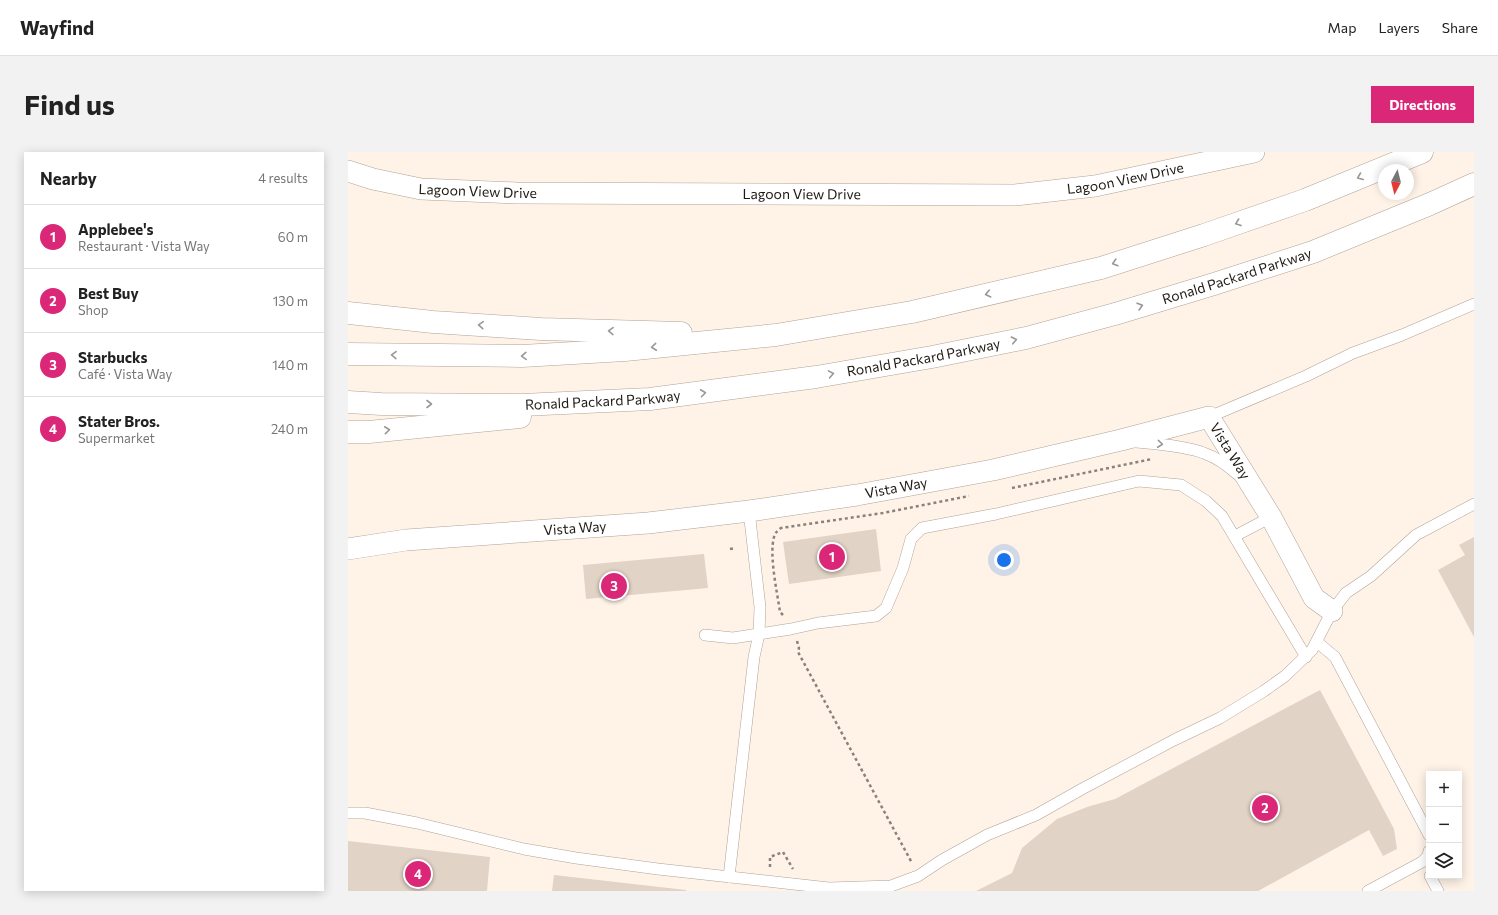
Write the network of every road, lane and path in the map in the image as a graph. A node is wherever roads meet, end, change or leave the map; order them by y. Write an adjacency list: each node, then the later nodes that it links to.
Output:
1 (1254, 152): 3 (street, Lagoon View Drive)
2 (1422, 152): 7 (highway, one-way to 7)
3 (348, 171)
4 (1474, 184): 9 (highway, Ronald Packard Parkway, one-way to 4)
5 (1474, 304): 11 (lane)
6 (348, 313): 7 (highway, one-way to 6)
7 (776, 335): 8 (highway, one-way to 8)
8 (348, 354)
9 (650, 400): 10 (highway, Ronald Packard Parkway, one-way to 9); 12 (highway, one-way to 9)
10 (348, 402)
11 (1209, 417): 13 (street, Vista Way); 15 (street, Vista Way)
12 (348, 432)
13 (1121, 440): 15 (lane, one-way to 15); 19 (street, Vista Way)
14 (1154, 459): 16 (path)
15 (1251, 485): 20 (street, Vista Way)
16 (1011, 488)
17 (973, 495): 23 (path)
18 (1474, 504): 27 (lane)
19 (749, 511): 25 (street, Vista Way); 29 (lane)
20 (1271, 518): 21 (lane); 27 (street, Vista Way)
21 (1235, 536): 29 (lane); 33 (lane)
22 (768, 544): 23 (path)
23 (773, 544): 28 (path)
24 (735, 548): 26 (path)
25 (348, 549)
26 (730, 549)
27 (1332, 611): 32 (lane)
28 (784, 616)
29 (759, 634): 30 (lane); 42 (lane)
30 (705, 635)
31 (796, 639): 38 (path)
32 (1317, 642): 33 (lane); 35 (lane)
33 (1306, 657): 42 (lane)
34 (348, 813): 42 (lane)
35 (1426, 829)
36 (1426, 858): 37 (lane)
37 (1422, 862): 40 (lane); 44 (lane)
38 (914, 866)
39 (770, 868): 41 (path)
40 (1426, 870)
41 (794, 871)
42 (729, 877)
43 (1431, 879): 45 (lane)
44 (1368, 891)
45 (1438, 891)

